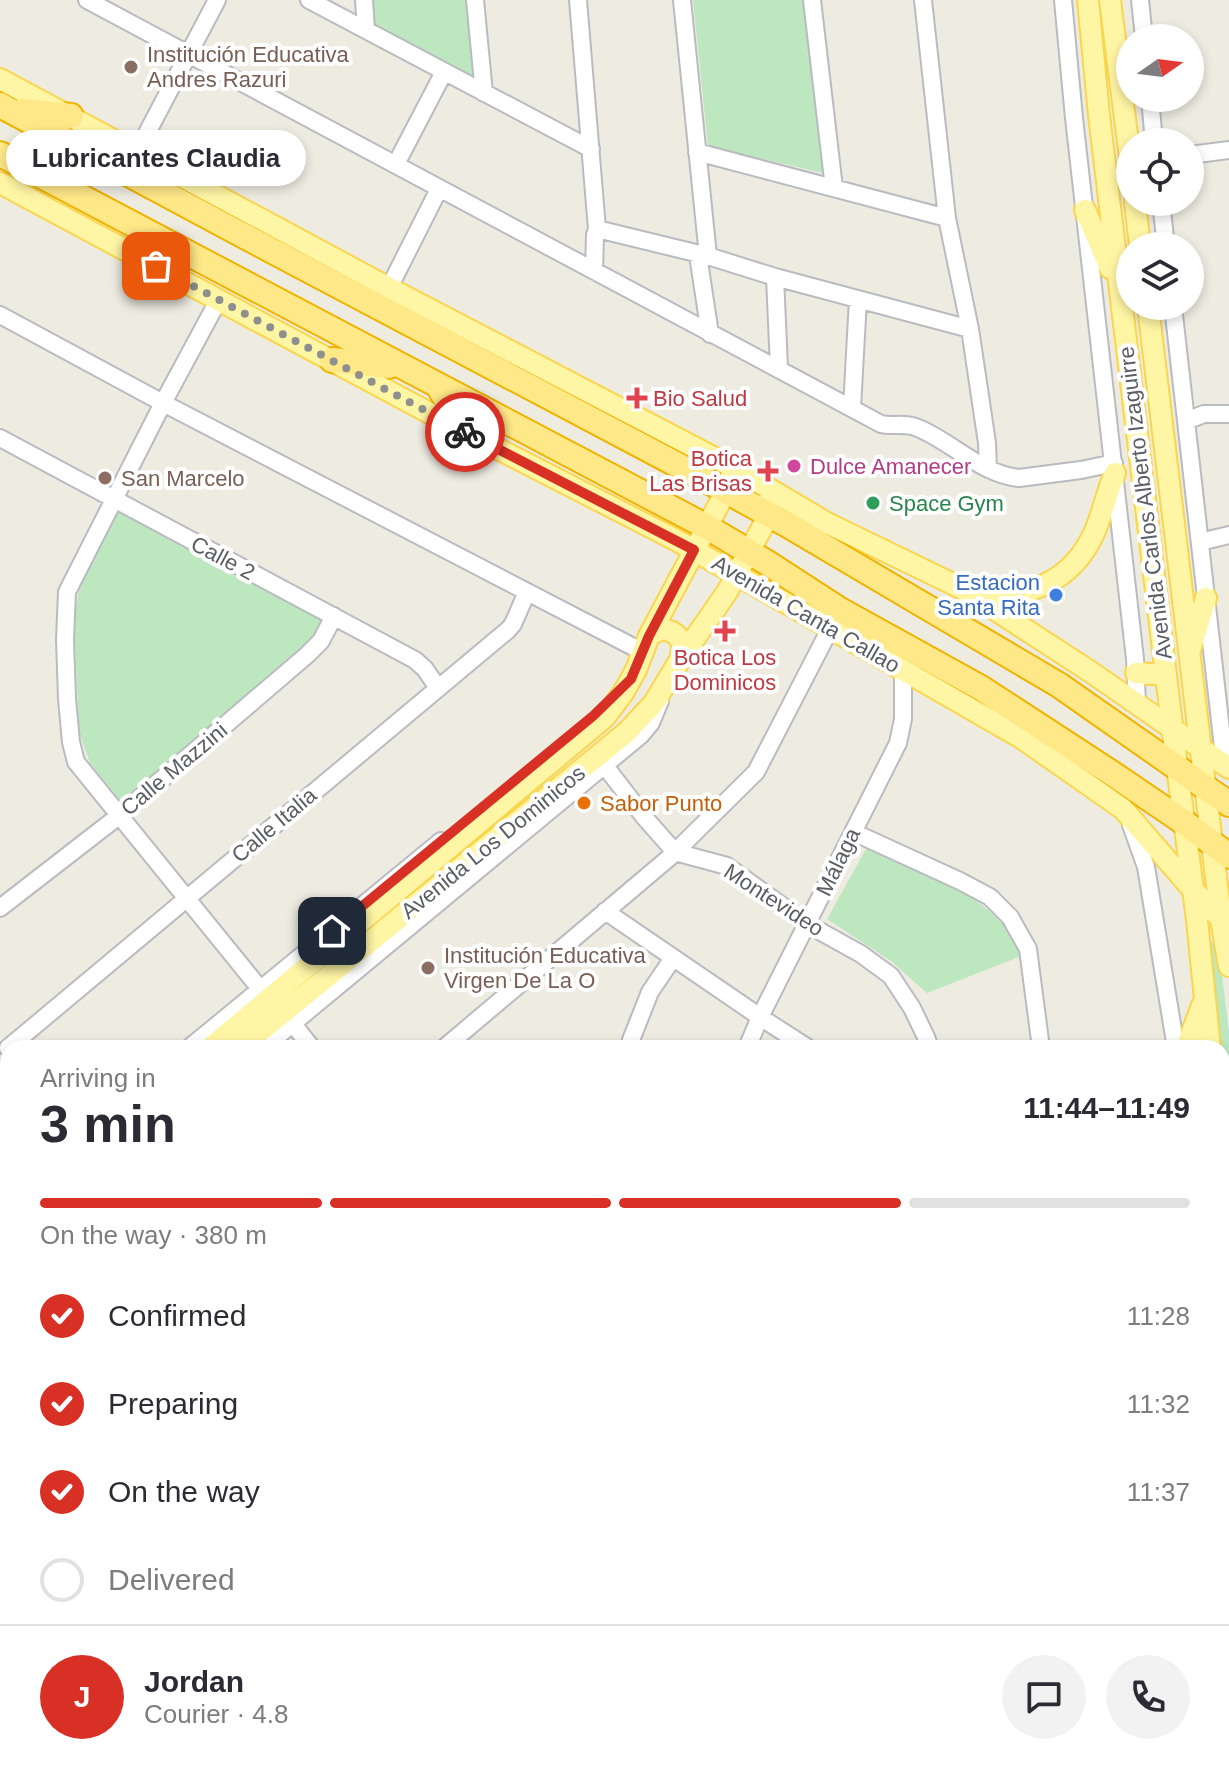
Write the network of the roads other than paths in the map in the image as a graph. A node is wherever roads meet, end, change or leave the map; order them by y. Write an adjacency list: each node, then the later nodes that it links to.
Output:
1 (87, 0): 16 (street)
2 (217, 0): 16 (street)
3 (309, 0): 15 (street)
4 (364, 0): 15 (street)
5 (475, 0): 19 (street)
6 (578, 0): 23 (street)
7 (682, 0): 26 (street)
8 (812, 0): 31 (street)
9 (923, 0): 34 (street)
10 (1063, 0): 33 (street)
11 (1088, 0): 37 (main road, Avenida Carlos Alberto Izaguirre)
12 (1110, 0): 22 (main road)
13 (1140, 0): 14 (street)
14 (1143, 24)
15 (366, 30): 17 (street)
16 (188, 53): 25 (street); 29 (street)
17 (444, 72): 19 (street); 29 (street)
18 (0, 79): 21 (main road)
19 (484, 93): 23 (street)
20 (4, 108): 21 (highway); 62 (highway)
21 (71, 116): 25 (main road)
22 (1126, 128)
23 (591, 149): 35 (street)
24 (1229, 150): 27 (street)
25 (137, 152): 41 (main road)
26 (697, 152): 31 (street); 36 (street)
27 (1204, 153)
28 (0, 154): 51 (highway, Avenida Canta Callao)
29 (396, 164): 32 (street)
30 (0, 183): 42 (main road, Avenida Canta Callao)
31 (834, 188): 34 (street)
32 (439, 189): 38 (street); 41 (street)
33 (1085, 210): 40 (main road); 60 (street)
34 (947, 218): 48 (street)
35 (597, 229): 36 (street); 38 (street)
36 (703, 256): 39 (street); 49 (street)
37 (1116, 257)
38 (594, 271): 49 (street)
39 (775, 277): 43 (street); 52 (street)
40 (1116, 281)
41 (389, 288): 62 (main road)
42 (219, 299): 50 (main road, Avenida Canta Callao); 54 (street)
43 (858, 299): 48 (street); 55 (street)
44 (0, 315): 54 (street)
45 (1124, 320): 82 (main road, Avenida Carlos Alberto Izaguirre)
46 (1150, 320): 78 (main road, Avenida Carlos Alberto Izaguirre)
47 (1175, 320): 57 (street)
48 (970, 329): 61 (street)
49 (710, 334): 52 (street)
50 (332, 360): 51 (highway); 58 (main road, Avenida Canta Callao)
51 (403, 367): 53 (highway, Avenida Canta Callao)
52 (779, 368): 55 (street)
53 (439, 387): 58 (highway); 66 (highway, Avenida Canta Callao)
54 (163, 403): 64 (street); 73 (street)
55 (852, 408): 61 (street)
56 (1229, 414): 57 (street)
57 (1186, 421): 68 (street)
58 (465, 432): 69 (main road, Avenida Canta Callao)
59 (0, 438): 64 (street, Calle 2)
60 (1114, 468): 61 (street); 72 (main road); 81 (street)
61 (988, 469)
62 (730, 479): 63 (main road); 65 (highway); 66 (main road, Avenida Los Dominicos)
63 (770, 489): 65 (main road, Avenida Los Dominicos); 72 (main road)
64 (113, 499): 75 (street, Calle 2); 95 (street)
65 (769, 515): 70 (main road, Avenida Los Dominicos); 91 (highway)
66 (707, 527): 69 (main road, Avenida Los Dominicos); 70 (highway, Avenida Canta Callao)
67 (1229, 535): 68 (street)
68 (1200, 542): 74 (street)
69 (694, 550): 71 (main road, Avenida Canta Callao); 77 (main road, Avenida Los Dominicos)
70 (750, 552): 71 (main road, Avenida Los Dominicos); 96 (highway, Avenida Canta Callao)
71 (737, 574): 76 (main road, Avenida Canta Callao); 79 (main road, Avenida Los Dominicos)
72 (963, 589): 86 (main road)
73 (527, 592): 77 (street); 84 (street, Calle Italia)
74 (1206, 598): 78 (main road); 90 (street)
75 (334, 616): 84 (street, Calle 2); 95 (street, Calle Mazzini)
76 (831, 627): 80 (main road, Avenida Canta Callao); 99 (street)
77 (646, 644): 79 (main road); 83 (main road, Avenida Los Dominicos)
78 (1189, 655): 88 (main road, Avenida Carlos Alberto Izaguirre)
79 (681, 658): 85 (main road, Avenida Los Dominicos)
80 (903, 668): 94 (main road, Avenida Canta Callao); 97 (street, Málaga)
81 (1136, 673): 82 (main road); 86 (street)
82 (1166, 675): 87 (main road, Avenida Carlos Alberto Izaguirre)
83 (631, 679): 108 (street, Avenida Los Dominicos); 114 (main road, Avenida Los Dominicos)
84 (438, 688): 101 (street, Calle Italia)
85 (664, 689): 89 (street, Avenida Los Dominicos); 115 (main road, Avenida Los Dominicos)
86 (1137, 704): 87 (main road)
87 (1172, 728): 88 (main road); 91 (main road, Avenida Carlos Alberto Izaguirre)
88 (1200, 747): 90 (main road); 92 (main road, Avenida Carlos Alberto Izaguirre)
89 (605, 766): 99 (street); 111 (street, Avenida Los Dominicos)
90 (1227, 766)
91 (1177, 767): 92 (highway); 96 (main road, Avenida Carlos Alberto Izaguirre)
92 (1205, 787): 93 (highway); 98 (main road, Avenida Carlos Alberto Izaguirre)
93 (1229, 804)
94 (1123, 809): 100 (main road, Avenida Canta Callao); 124 (street)
95 (120, 815): 101 (street); 102 (street, Calle Mazzini)
96 (1185, 823): 98 (highway, Avenida Canta Callao); 100 (main road, Avenida Carlos Alberto Izaguirre)
97 (853, 832): 105 (street, Málaga); 123 (street)
98 (1221, 850): 104 (main road, Avenida Carlos Alberto Izaguirre)
99 (675, 852): 103 (street); 105 (street, Montevideo)
100 (1193, 890): 104 (main road, Avenida Canta Callao); 109 (main road, Avenida Carlos Alberto Izaguirre)
101 (187, 898): 108 (street); 112 (street, Calle Italia)
102 (0, 908)
103 (605, 911): 106 (street); 118 (street)
104 (1225, 922): 107 (main road, Avenida Carlos Alberto Izaguirre)
105 (807, 924): 110 (street, Málaga); 122 (street, Montevideo)
106 (673, 958): 110 (street); 119 (street)
107 (1229, 966)
108 (261, 990): 113 (street, Avenida Los Dominicos)
109 (1205, 999): 125 (main road); 126 (main road, Avenida Carlos Alberto Izaguirre)
110 (760, 1017): 120 (street, Málaga); 121 (street)
111 (293, 1024): 116 (street, Avenida Los Dominicos); 117 (street)
112 (18, 1040)
113 (199, 1040)
114 (220, 1040)
115 (250, 1040)
116 (273, 1040)
117 (306, 1040)
118 (465, 1040)
119 (631, 1040)
120 (750, 1040)
121 (796, 1040)
122 (927, 1040)
123 (1040, 1040)
124 (1175, 1040)
125 (1189, 1040)
126 (1209, 1040)

